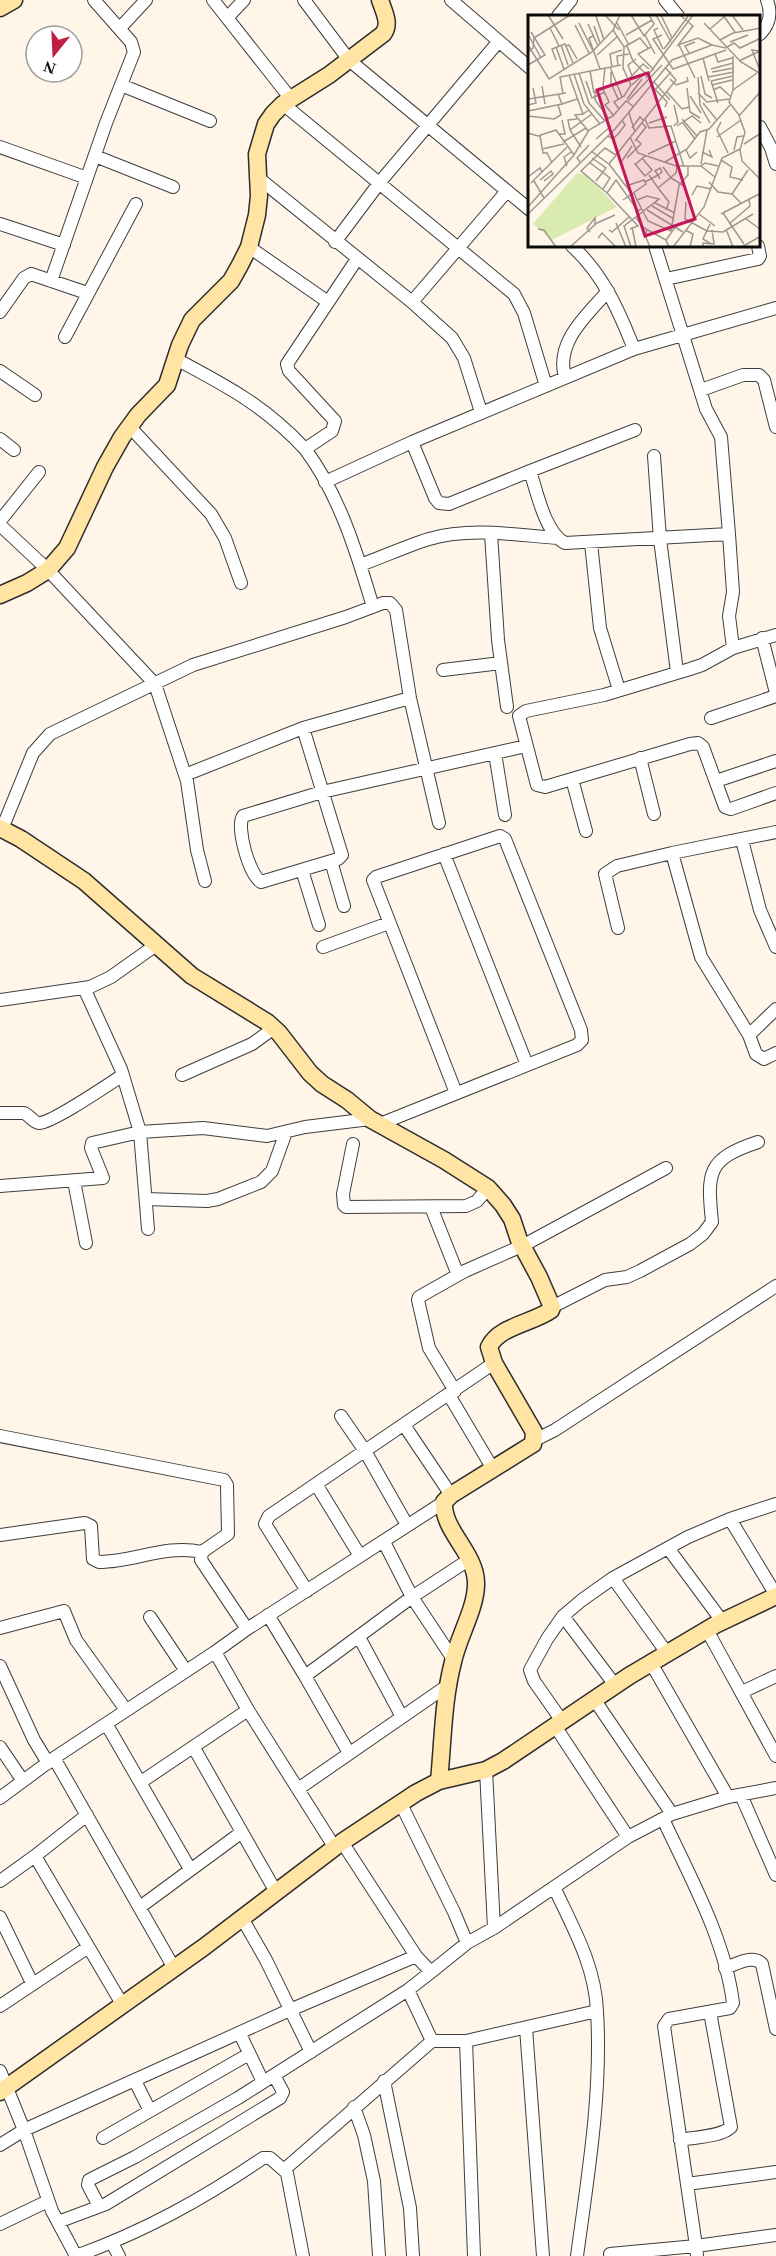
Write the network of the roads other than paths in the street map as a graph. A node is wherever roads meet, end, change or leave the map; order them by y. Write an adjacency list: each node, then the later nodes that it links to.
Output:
1 (14, 0): 12 (street)
2 (94, 0): 16 (street)
3 (146, 0): 16 (street)
4 (213, 0): 15 (street)
5 (244, 0): 15 (street)
6 (304, 0): 19 (street)
7 (380, 0): 19 (street)
8 (451, 0): 18 (street)
9 (571, 0): 13 (street)
10 (665, 0): 14 (street)
11 (771, 2): 17 (street)
12 (0, 8)
13 (559, 15)
14 (677, 15)
15 (227, 18): 22 (street)
16 (120, 28): 21 (street)
17 (761, 31)
18 (499, 41): 20 (street); 24 (street)
19 (349, 60): 22 (street); 24 (street)
20 (528, 66)
21 (121, 85): 23 (street); 27 (street)
22 (287, 101): 29 (street); 31 (street)
23 (210, 121)
24 (426, 126): 31 (street); 33 (street)
25 (761, 130): 28 (street)
26 (0, 147): 30 (street)
27 (94, 156): 30 (street); 32 (street)
28 (776, 164)
29 (256, 176): 37 (street); 39 (street)
30 (87, 178): 38 (street)
31 (380, 182): 37 (street); 40 (street)
32 (173, 187)
33 (507, 191): 35 (street); 40 (street)
34 (136, 204): 48 (street)
35 (528, 208)
36 (0, 224): 38 (street)
37 (336, 242): 44 (street)
38 (64, 245): 46 (street)
39 (249, 247): 49 (street); 56 (street)
40 (458, 247): 50 (street); 59 (street)
41 (574, 248): 47 (street)
42 (656, 248): 45 (street)
43 (758, 248): 45 (street)
44 (357, 259): 49 (street); 50 (street)
45 (666, 279): 53 (street)
46 (51, 281): 48 (street); 52 (street)
47 (608, 291): 55 (street); 58 (street)
48 (87, 293): 54 (street)
49 (328, 302): 69 (street)
50 (412, 302): 63 (street)
51 (776, 308): 53 (street)
52 (0, 312)
53 (683, 336): 55 (street); 60 (street)
54 (65, 338)
55 (634, 349): 58 (street)
56 (176, 359): 64 (street); 69 (street)
57 (0, 371): 61 (street)
58 (565, 377): 59 (street)
59 (546, 386): 63 (street)
60 (700, 390): 62 (street); 77 (street)
61 (35, 395)
62 (773, 404): 65 (street)
63 (481, 412): 68 (street)
64 (129, 426): 82 (street); 83 (street)
65 (776, 427)
66 (635, 430): 72 (street)
67 (0, 439): 70 (street)
68 (412, 442): 72 (street); 74 (street)
69 (305, 449): 74 (street)
70 (14, 450)
71 (654, 456): 79 (street)
72 (530, 471): 78 (street)
73 (39, 472): 75 (street)
74 (325, 482): 81 (street)
75 (0, 523): 82 (street)
76 (491, 534): 78 (street); 81 (street); 89 (street)
77 (729, 534): 79 (street); 88 (street)
78 (558, 538): 80 (street)
79 (660, 539): 80 (street); 91 (street)
80 (591, 543): 93 (street)
81 (360, 566): 85 (street)
82 (48, 570): 84 (street); 92 (street)
83 (241, 583)
84 (0, 595)
85 (373, 607): 92 (street); 95 (street)
86 (776, 635): 87 (street)
87 (762, 638): 88 (street); 94 (street)
88 (733, 648): 91 (street)
89 (501, 663): 90 (street); 96 (street)
90 (443, 670)
91 (677, 672): 93 (street)
92 (155, 684): 104 (street); 112 (street)
93 (619, 690): 99 (street)
94 (776, 695): 97 (street)
95 (410, 699): 98 (street); 103 (street)
96 (507, 707)
97 (711, 718)
98 (303, 728): 104 (street); 107 (street)
99 (526, 746): 100 (street); 105 (street)
100 (495, 753): 103 (street); 110 (street)
101 (640, 758): 105 (street); 106 (street); 109 (street)
102 (776, 761): 106 (street)
103 (425, 768): 107 (street); 111 (street)
104 (185, 775): 120 (street)
105 (572, 779): 113 (street)
106 (716, 781): 108 (street)
107 (322, 792): 118 (street); 119 (street)
108 (776, 793)
109 (654, 814)
110 (505, 815)
111 (439, 823)
112 (1, 829): 125 (street)
113 (586, 831)
114 (776, 832): 115 (street)
115 (742, 840): 116 (street); 127 (street)
116 (672, 853): 124 (street); 132 (street)
117 (444, 854): 122 (street); 134 (street); 134 (street)
118 (331, 861): 119 (street); 121 (street)
119 (302, 870): 123 (street)
120 (205, 881)
121 (344, 906)
122 (389, 923): 126 (street); 137 (street)
123 (319, 925)
124 (618, 928)
125 (156, 945): 128 (street); 131 (street)
126 (323, 947)
127 (776, 948)
128 (84, 988): 129 (street); 135 (street)
129 (0, 1000)
130 (776, 1008): 132 (street)
131 (274, 1028): 136 (street); 139 (street)
132 (749, 1035): 133 (street)
133 (776, 1053)
134 (527, 1065): 137 (street)
135 (123, 1075): 138 (street); 140 (street)
136 (182, 1075)
137 (456, 1093): 139 (street)
138 (0, 1113)
139 (375, 1122): 141 (street); 147 (street)
140 (141, 1132): 141 (street); 145 (street); 148 (street)
141 (286, 1132): 148 (street)
142 (758, 1142): 155 (street)
143 (353, 1144): 149 (street)
144 (666, 1168): 152 (street)
145 (74, 1181): 146 (street); 151 (street)
146 (0, 1186)
147 (488, 1188): 149 (street); 152 (street)
148 (146, 1199): 150 (street)
149 (431, 1207): 153 (street)
150 (148, 1229)
151 (86, 1243)
152 (524, 1245): 153 (street); 155 (street)
153 (458, 1275): 157 (street)
154 (776, 1286): 161 (street)
155 (552, 1306): 156 (street)
156 (494, 1363): 157 (street); 161 (street)
157 (452, 1393): 159 (street); 163 (street)
158 (341, 1416): 162 (street)
159 (404, 1425): 162 (street); 165 (street)
160 (0, 1436): 172 (street)
161 (535, 1440): 163 (street)
162 (365, 1451): 164 (street); 168 (street)
163 (493, 1468): 165 (street)
164 (316, 1484): 173 (street); 176 (street)
165 (448, 1499): 168 (street); 174 (street)
166 (776, 1504): 167 (street)
167 (730, 1519): 171 (street); 177 (street)
168 (407, 1525): 170 (street)
169 (0, 1535): 172 (street)
170 (384, 1542): 173 (street); 178 (street)
171 (668, 1548): 175 (street); 182 (street)
172 (202, 1552): 184 (street)
173 (360, 1556): 176 (street)
174 (471, 1559): 178 (street); 188 (street)
175 (613, 1578): 180 (street); 187 (street)
176 (307, 1591): 179 (street)
177 (776, 1596): 182 (street)
178 (412, 1597): 185 (street); 188 (street)
179 (268, 1615): 184 (street); 192 (street)
180 (563, 1616): 194 (street); 201 (street)
181 (150, 1617): 191 (street)
182 (714, 1625): 187 (street); 196 (street)
183 (0, 1628): 198 (street)
184 (247, 1629): 186 (street)
185 (359, 1637): 192 (street); 200 (street)
186 (215, 1652): 191 (street); 199 (street)
187 (667, 1653): 189 (street)
188 (453, 1659): 195 (street)
189 (651, 1663): 194 (street); 214 (street)
190 (0, 1666): 207 (street)
191 (186, 1671): 198 (street)
192 (305, 1676): 205 (street)
193 (776, 1676): 196 (street)
194 (615, 1685): 197 (street)
195 (447, 1686): 200 (street); 210 (street)
196 (742, 1692): 206 (street)
197 (594, 1699): 201 (street); 218 (street)
198 (126, 1710): 202 (street)
199 (248, 1710): 204 (street); 213 (street)
200 (402, 1717): 205 (street)
201 (559, 1723): 208 (street); 220 (street)
202 (107, 1725): 207 (street); 211 (street)
203 (0, 1747): 209 (street)
204 (194, 1748): 211 (street); 219 (street)
205 (349, 1753): 213 (street)
206 (776, 1756)
207 (51, 1761): 209 (street); 217 (street)
208 (486, 1770): 210 (street); 231 (street)
209 (22, 1781): 215 (street)
210 (439, 1781): 216 (street)
211 (141, 1782): 223 (street)
212 (776, 1788): 214 (street)
213 (298, 1789): 221 (street)
214 (735, 1796): 218 (street); 224 (street)
215 (0, 1798)
216 (401, 1804): 221 (street); 232 (street)
217 (87, 1815): 222 (street); 228 (street)
218 (667, 1816): 220 (street); 236 (street)
219 (242, 1832): 223 (street); 227 (street)
220 (628, 1837): 226 (street)
221 (338, 1845): 227 (street); 234 (street)
222 (35, 1856): 225 (street); 233 (street)
223 (190, 1869): 228 (street)
224 (776, 1875)
225 (0, 1881)
226 (554, 1887): 231 (street); 243 (street)
227 (276, 1892): 230 (street)
228 (140, 1907): 235 (street)
229 (0, 1917): 238 (street)
230 (242, 1918): 235 (street); 241 (street)
231 (494, 1928): 232 (street)
232 (467, 1943): 237 (street)
233 (87, 1948): 238 (street); 240 (street)
234 (416, 1956): 237 (street); 241 (street)
235 (174, 1968): 240 (street)
236 (725, 1968): 244 (street); 246 (street)
237 (431, 1972): 239 (street)
238 (32, 1983): 242 (street)
239 (408, 1990): 248 (street); 250 (street)
240 (122, 2004): 256 (street)
241 (290, 2005): 247 (street); 250 (street)
242 (0, 2006)
243 (597, 2011): 245 (street); 281 (street)
244 (710, 2012): 261 (street); 261 (street)
245 (526, 2028): 249 (street); 280 (street)
246 (776, 2029)
247 (240, 2034): 251 (street); 254 (street)
248 (432, 2041): 249 (street); 255 (street)
249 (466, 2041): 279 (street)
250 (311, 2052): 253 (street)
251 (249, 2054): 253 (street); 258 (street)
252 (0, 2071): 256 (street)
253 (268, 2079): 267 (street); 267 (street)
254 (135, 2081): 258 (street); 259 (street)
255 (384, 2081): 257 (street); 278 (street)
256 (3, 2090): 259 (street)
257 (354, 2108): 263 (street); 277 (street)
258 (150, 2111): 260 (street)
259 (24, 2130): 262 (street); 266 (street)
260 (103, 2138)
261 (680, 2140): 265 (street)
262 (0, 2145)
263 (286, 2172): 271 (street); 274 (street)
264 (776, 2172): 265 (street)
265 (687, 2184): 272 (street)
266 (48, 2201): 268 (street); 269 (street)
267 (99, 2206): 268 (street)
268 (58, 2222): 275 (street)
269 (0, 2224)
270 (776, 2235): 272 (street)
271 (112, 2243): 275 (street); 276 (street)
272 (697, 2251): 273 (street)
273 (610, 2254)
274 (300, 2255)
275 (76, 2256)
276 (119, 2256)
277 (379, 2256)
278 (413, 2256)
279 (474, 2256)
280 (543, 2256)
281 (578, 2256)

